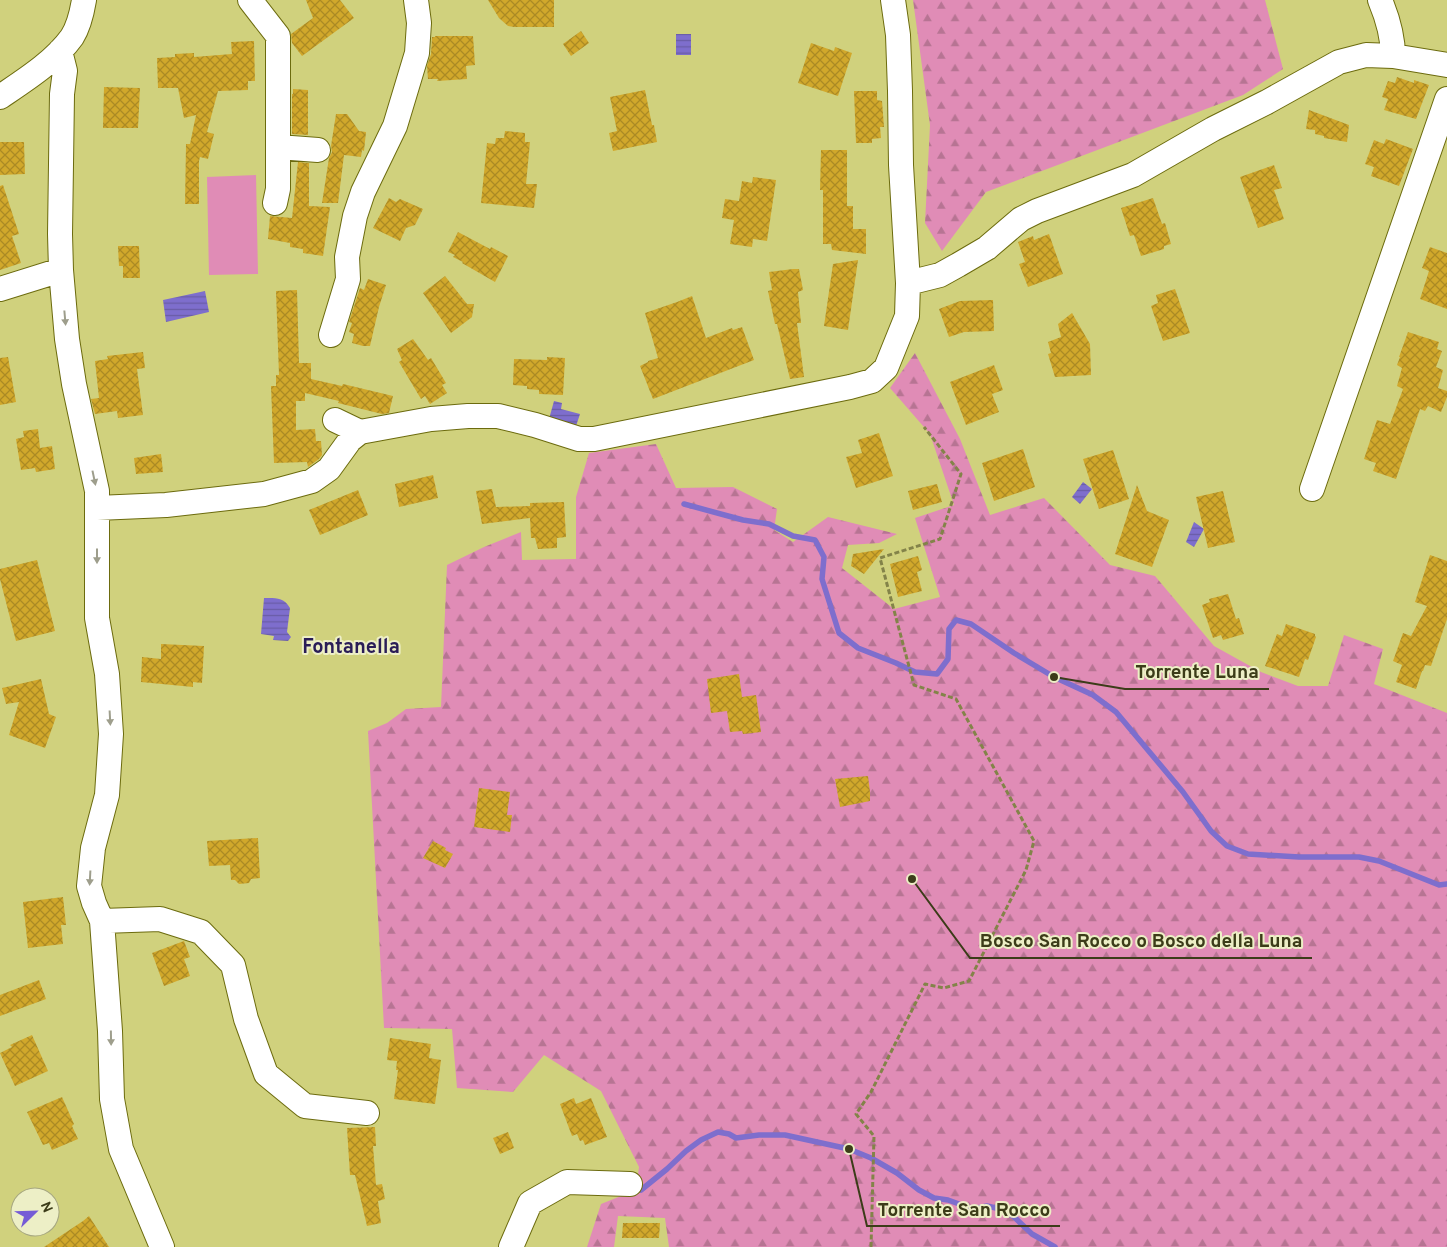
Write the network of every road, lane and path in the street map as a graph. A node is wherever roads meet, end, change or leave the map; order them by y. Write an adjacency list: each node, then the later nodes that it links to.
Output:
1 (84, 0): 6 (street)
2 (250, 0): 11 (street)
3 (416, 0): 17 (street)
4 (893, 0): 15 (street)
5 (1380, 0): 7 (street)
6 (60, 51): 9 (street); 14 (street)
7 (1393, 56): 8 (street); 15 (street)
8 (1447, 65)
9 (0, 97)
10 (1447, 99): 21 (street)
11 (278, 147): 12 (street); 13 (street)
12 (318, 150)
13 (276, 203)
14 (61, 270): 16 (street); 22 (street, one-way to 22)
15 (908, 283): 20 (street)
16 (0, 289)
17 (331, 335)
18 (335, 420): 20 (street)
19 (924, 427): 28 (path)
20 (360, 432): 22 (street)
21 (1312, 489)
22 (97, 508): 23 (street, one-way to 23)
23 (102, 921): 24 (street); 26 (street, one-way to 26)
24 (367, 1114)
25 (630, 1184): 27 (street)
26 (162, 1247)
27 (511, 1247)
28 (871, 1247)

